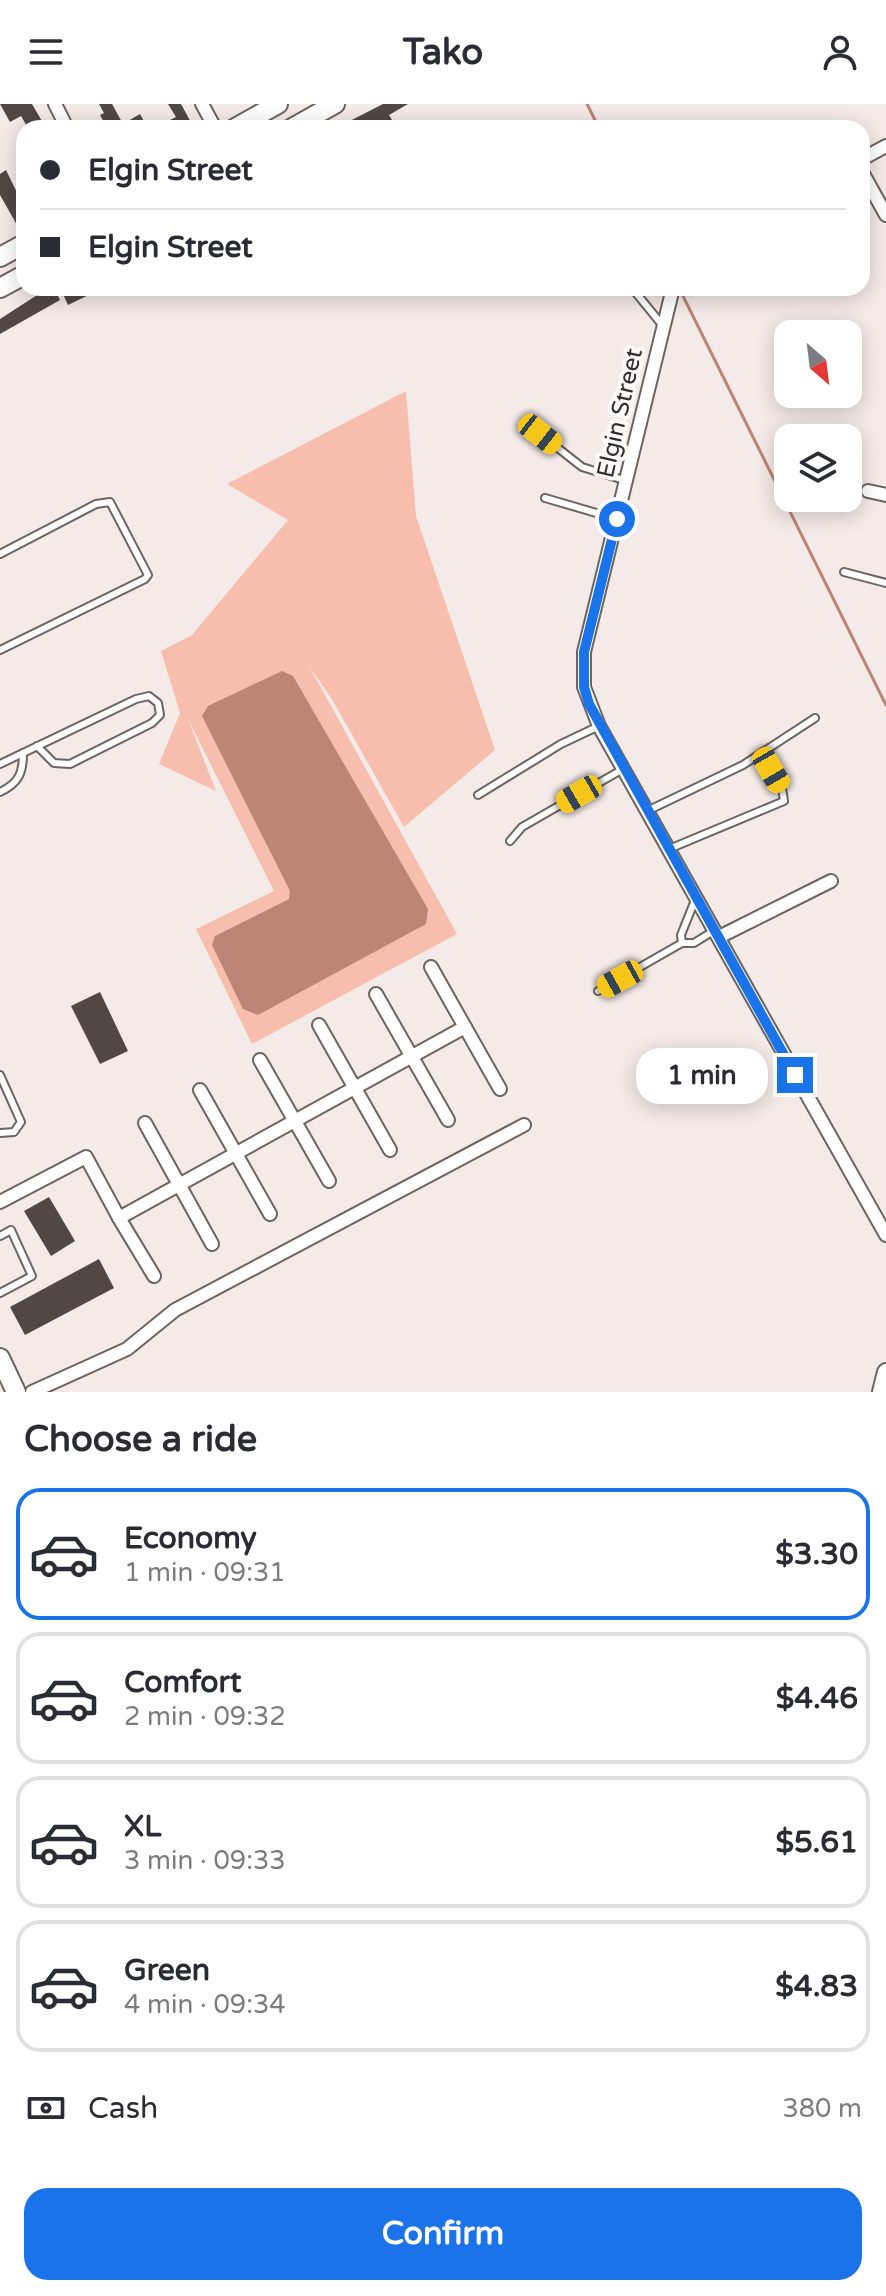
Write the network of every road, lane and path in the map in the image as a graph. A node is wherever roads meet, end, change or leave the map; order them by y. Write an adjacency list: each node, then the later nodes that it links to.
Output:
1 (278, 104): 3 (main road)
2 (335, 104): 4 (main road)
3 (249, 120)
4 (306, 120)
5 (870, 186): 6 (street)
6 (886, 215)
7 (639, 296): 9 (lane)
8 (671, 296): 9 (street, Elgin Street)
9 (663, 326): 11 (street, Elgin Street)
10 (540, 434): 11 (lane)
11 (627, 481): 15 (street, Elgin Street)
12 (868, 491): 13 (street)
13 (886, 495)
14 (545, 498): 15 (lane)
15 (617, 519): 21 (street, Elgin Street)
16 (0, 554): 19 (lane)
17 (844, 572): 18 (lane)
18 (886, 583)
19 (0, 650)
20 (815, 718): 23 (lane)
21 (599, 726): 26 (street, Elgin Street); 28 (lane)
22 (37, 746): 22 (lane); 24 (lane)
23 (763, 752): 29 (lane); 31 (lane)
24 (23, 753): 25 (lane); 27 (lane)
25 (0, 764)
26 (623, 769): 29 (street, Elgin Street); 30 (lane)
27 (0, 792)
28 (478, 795)
29 (647, 811): 31 (street, Elgin Street)
30 (510, 841)
31 (669, 849): 33 (street, Elgin Street)
32 (831, 881): 34 (street)
33 (696, 897): 34 (street, Elgin Street); 35 (lane)
34 (717, 933): 35 (lane); 59 (street, Elgin Street)
35 (682, 943): 37 (lane)
36 (431, 967): 40 (street)
37 (598, 991)
38 (376, 994): 41 (street)
39 (319, 1025): 44 (street)
40 (465, 1027): 41 (street); 45 (street)
41 (411, 1057): 44 (street); 47 (street)
42 (260, 1060): 48 (street)
43 (0, 1075): 51 (lane)
44 (354, 1088): 48 (street); 52 (street)
45 (500, 1089)
46 (200, 1090): 53 (street)
47 (448, 1120)
48 (294, 1121): 53 (street); 54 (street)
49 (145, 1123): 55 (street)
50 (524, 1125): 67 (street)
51 (0, 1133)
52 (390, 1150)
53 (236, 1153): 55 (street); 57 (street)
54 (329, 1181)
55 (180, 1184): 58 (street); 61 (street)
56 (0, 1202): 58 (street)
57 (270, 1214)
58 (119, 1218): 62 (street)
59 (886, 1235)
60 (0, 1236): 63 (lane)
61 (212, 1244)
62 (154, 1276)
63 (0, 1293)
64 (0, 1358): 66 (main road)
65 (886, 1372): 68 (street)
66 (16, 1392)
67 (32, 1392)
68 (881, 1392)

